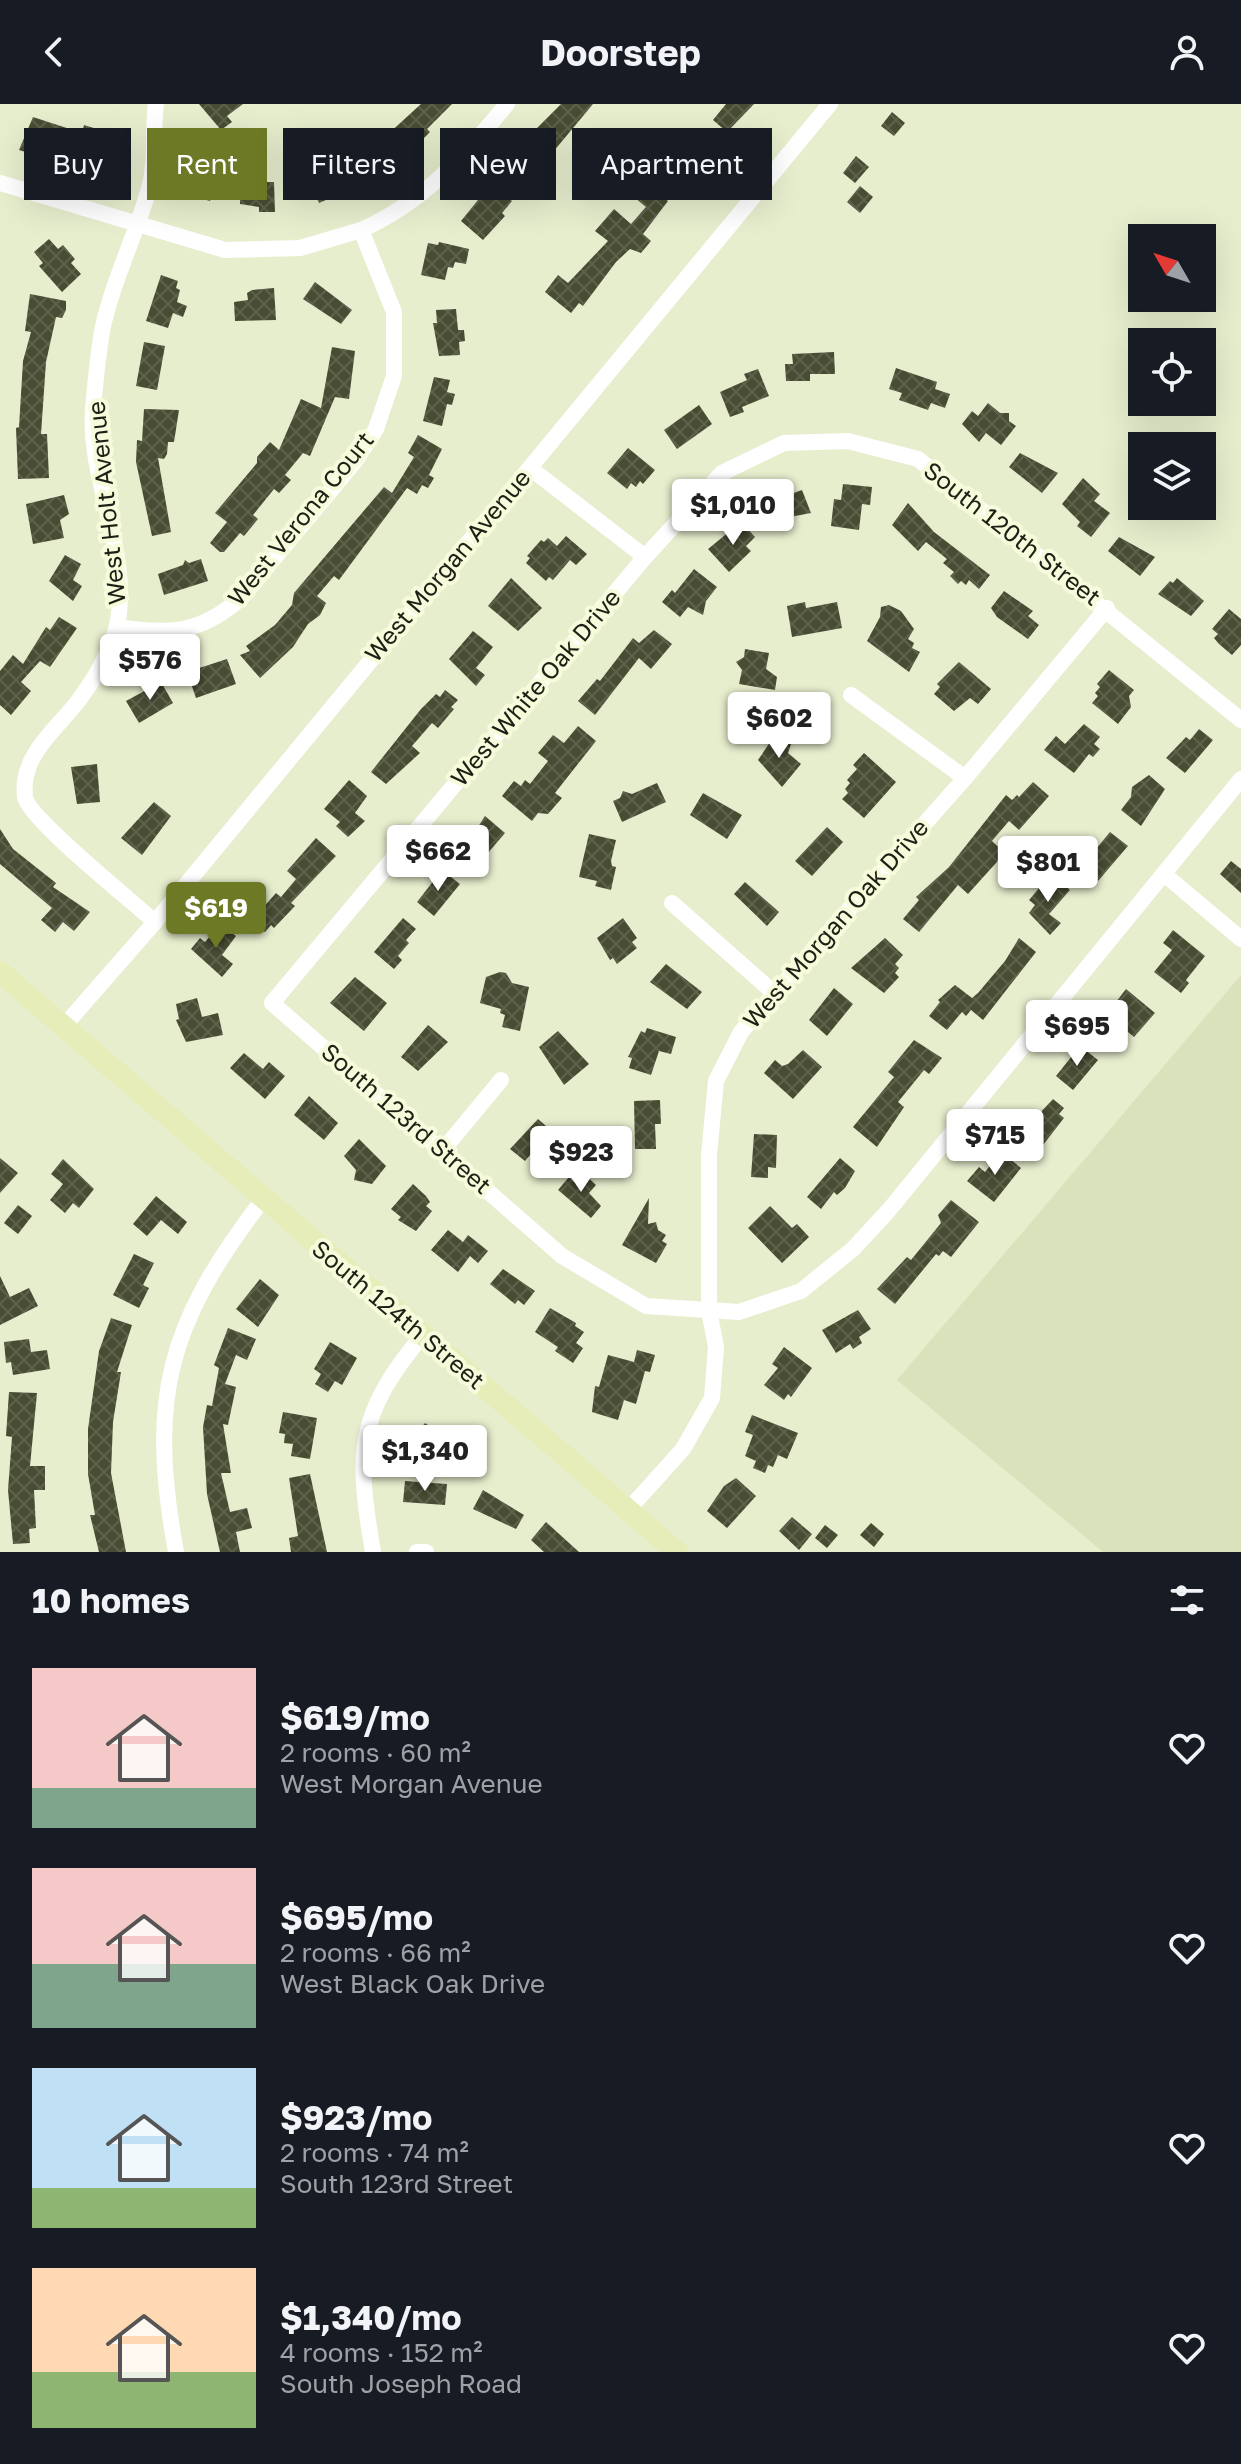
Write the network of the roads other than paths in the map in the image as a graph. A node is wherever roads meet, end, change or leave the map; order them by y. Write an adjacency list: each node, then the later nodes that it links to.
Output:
1 (156, 104): 5 (street, West Holt Avenue)
2 (507, 104): 6 (street)
3 (830, 104): 7 (street, West Morgan Avenue)
4 (0, 183): 5 (street)
5 (136, 226): 6 (street); 10 (street, West Holt Avenue)
6 (361, 230): 10 (street, West Verona Court)
7 (530, 468): 8 (street); 17 (street, West Morgan Avenue)
8 (645, 557): 9 (street, South 120th Street); 21 (street, West White Oak Drive)
9 (1107, 608): 12 (street, South 120th Street); 13 (street, West Morgan Oak Drive)
10 (117, 627): 17 (street, West Holt Avenue)
11 (851, 695): 13 (street)
12 (1241, 720)
13 (965, 778): 20 (street, West Morgan Oak Drive)
14 (1241, 779): 15 (street, South 123rd Street)
15 (1164, 874): 18 (street); 26 (street, South 123rd Street)
16 (672, 903): 20 (street)
17 (155, 922): 22 (street, West Morgan Avenue)
18 (1241, 939)
19 (0, 972): 22 (street, South 124th Street)
20 (773, 992): 26 (street, West Morgan Oak Drive)
21 (272, 1003): 24 (street, South 123rd Street)
22 (64, 1026): 25 (street, South 124th Street)
23 (501, 1080): 24 (street)
24 (443, 1150): 26 (street, South 123rd Street)
25 (263, 1202): 27 (street, South 124th Street); 29 (street)
26 (709, 1310): 28 (street, West Morgan Oak Drive)
27 (422, 1336): 28 (street, South 124th Street); 30 (street)
28 (629, 1509): 33 (street, South 124th Street)
29 (176, 1552)
30 (373, 1552)
31 (417, 1552): 32 (street)
32 (426, 1552)
33 (677, 1552)

